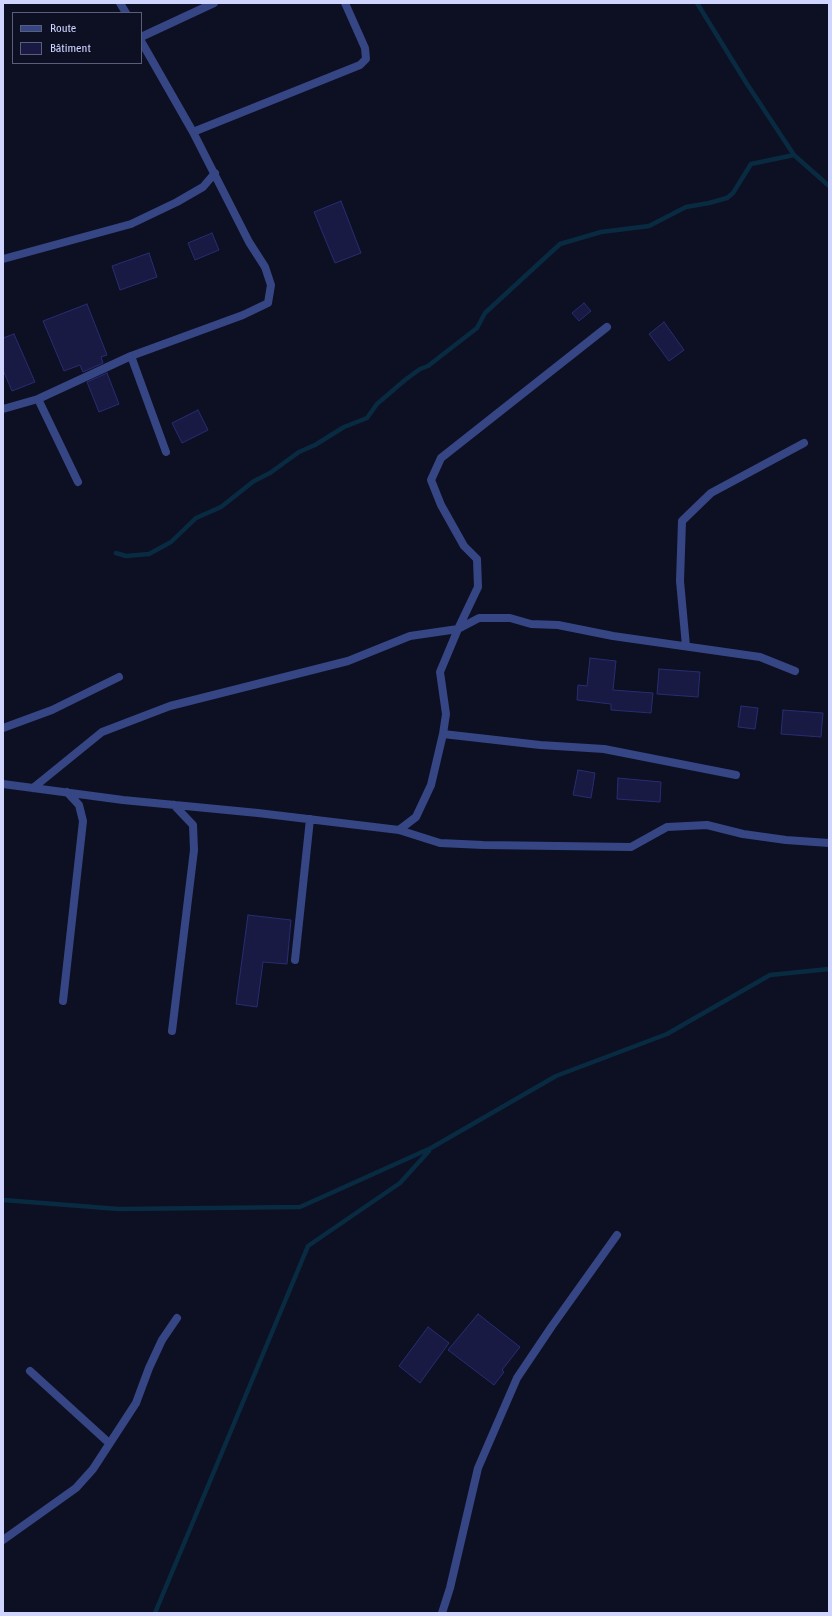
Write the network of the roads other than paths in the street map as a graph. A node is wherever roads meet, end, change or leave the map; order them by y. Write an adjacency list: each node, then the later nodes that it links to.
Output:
1 (120, 3): 4 (street)
2 (214, 3): 5 (street)
3 (345, 3): 7 (street)
4 (125, 12)
5 (142, 37)
6 (142, 43): 7 (street)
7 (193, 132): 8 (street)
8 (215, 173): 9 (street); 11 (street)
9 (3, 259)
10 (607, 327): 17 (street)
11 (131, 356): 12 (street); 15 (street)
12 (38, 399): 13 (street); 16 (street)
13 (3, 409)
14 (804, 443): 18 (street)
15 (166, 452)
16 (78, 482)
17 (458, 629): 18 (street); 22 (street); 25 (street)
18 (686, 646): 19 (street)
19 (795, 671)
20 (119, 676): 21 (street)
21 (3, 728)
22 (443, 734): 23 (street); 29 (street)
23 (736, 775)
24 (3, 784): 25 (street)
25 (32, 788): 26 (street)
26 (67, 792): 27 (street); 32 (street)
27 (174, 805): 28 (street); 33 (street)
28 (310, 819): 29 (street); 31 (street)
29 (399, 830): 30 (street)
30 (829, 843)
31 (295, 960)
32 (63, 1001)
33 (172, 1031)
34 (617, 1235): 39 (street)
35 (177, 1318): 37 (street)
36 (30, 1370): 37 (street)
37 (109, 1443): 38 (street)
38 (3, 1540)
39 (442, 1613)

